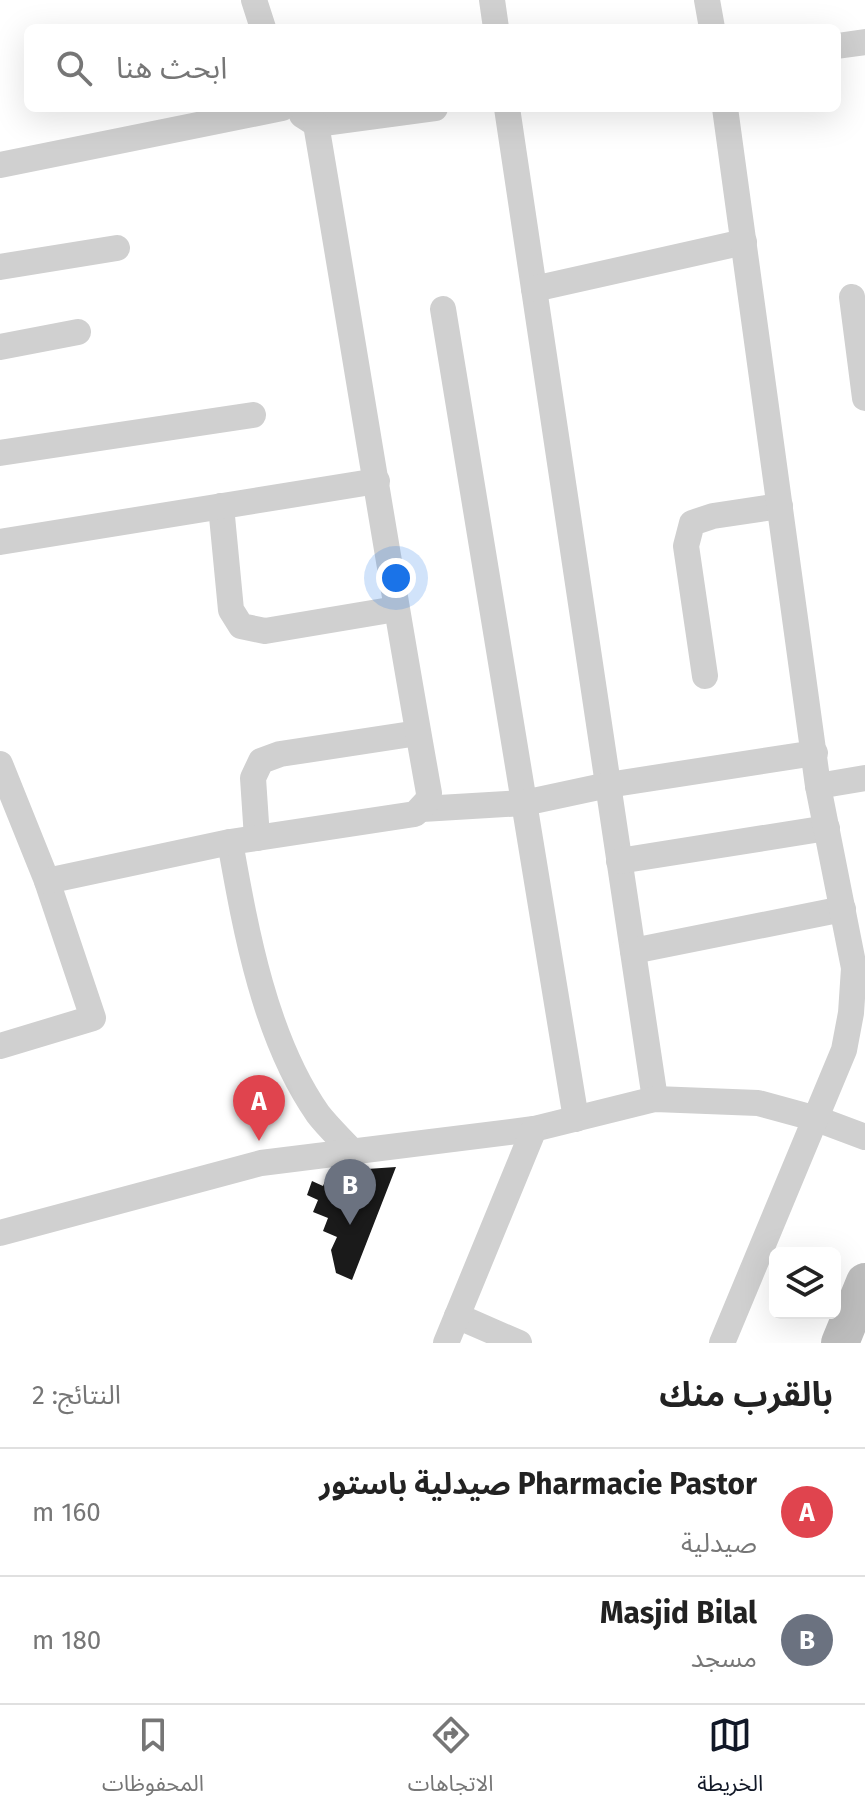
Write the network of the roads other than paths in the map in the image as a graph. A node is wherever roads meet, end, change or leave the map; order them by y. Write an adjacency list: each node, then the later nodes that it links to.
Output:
1 (254, 0): 4 (street)
2 (492, 0): 5 (street)
3 (707, 0): 6 (street)
4 (262, 24)
5 (495, 24)
6 (711, 24)
7 (865, 42): 8 (street)
8 (841, 45)
9 (262, 112): 15 (street)
10 (297, 112): 14 (street)
11 (405, 112): 14 (street)
12 (508, 112): 19 (street)
13 (726, 112): 16 (street)
14 (316, 124): 27 (street)
15 (0, 165)
16 (744, 242): 19 (street); 29 (street)
17 (117, 248): 18 (street)
18 (0, 267)
19 (534, 289): 37 (street)
20 (852, 297): 24 (street)
21 (443, 309): 39 (street)
22 (78, 332): 23 (street)
23 (0, 347)
24 (865, 398)
25 (253, 415): 26 (street)
26 (0, 453)
27 (377, 481): 28 (street); 31 (street)
28 (221, 506): 30 (street); 31 (street)
29 (780, 506): 32 (street); 34 (street)
30 (0, 542)
31 (396, 609): 33 (street)
32 (705, 676)
33 (418, 733): 40 (street); 42 (street)
34 (815, 753): 37 (street); 38 (street)
35 (0, 764): 45 (street)
36 (865, 778): 38 (street)
37 (608, 785): 39 (street); 44 (street)
38 (818, 786): 41 (street)
39 (524, 803): 40 (street); 51 (street)
40 (422, 809): 42 (street)
41 (827, 828): 44 (street); 46 (street)
42 (257, 838): 43 (street)
43 (230, 842): 45 (street); 55 (street)
44 (619, 861): 47 (street)
45 (47, 881): 49 (street)
46 (843, 909): 47 (street); 48 (street)
47 (633, 951): 50 (street)
48 (860, 965): 52 (street)
49 (0, 1046)
50 (655, 1099): 51 (street); 52 (street)
51 (576, 1119): 53 (street)
52 (817, 1119): 54 (street); 61 (street)
53 (534, 1129): 55 (street); 58 (street)
54 (865, 1137)
55 (351, 1150): 56 (street)
56 (0, 1233)
57 (865, 1282): 62 (street)
58 (457, 1316): 59 (street); 60 (street)
59 (446, 1343)
60 (519, 1343)
61 (722, 1343)
62 (840, 1343)

